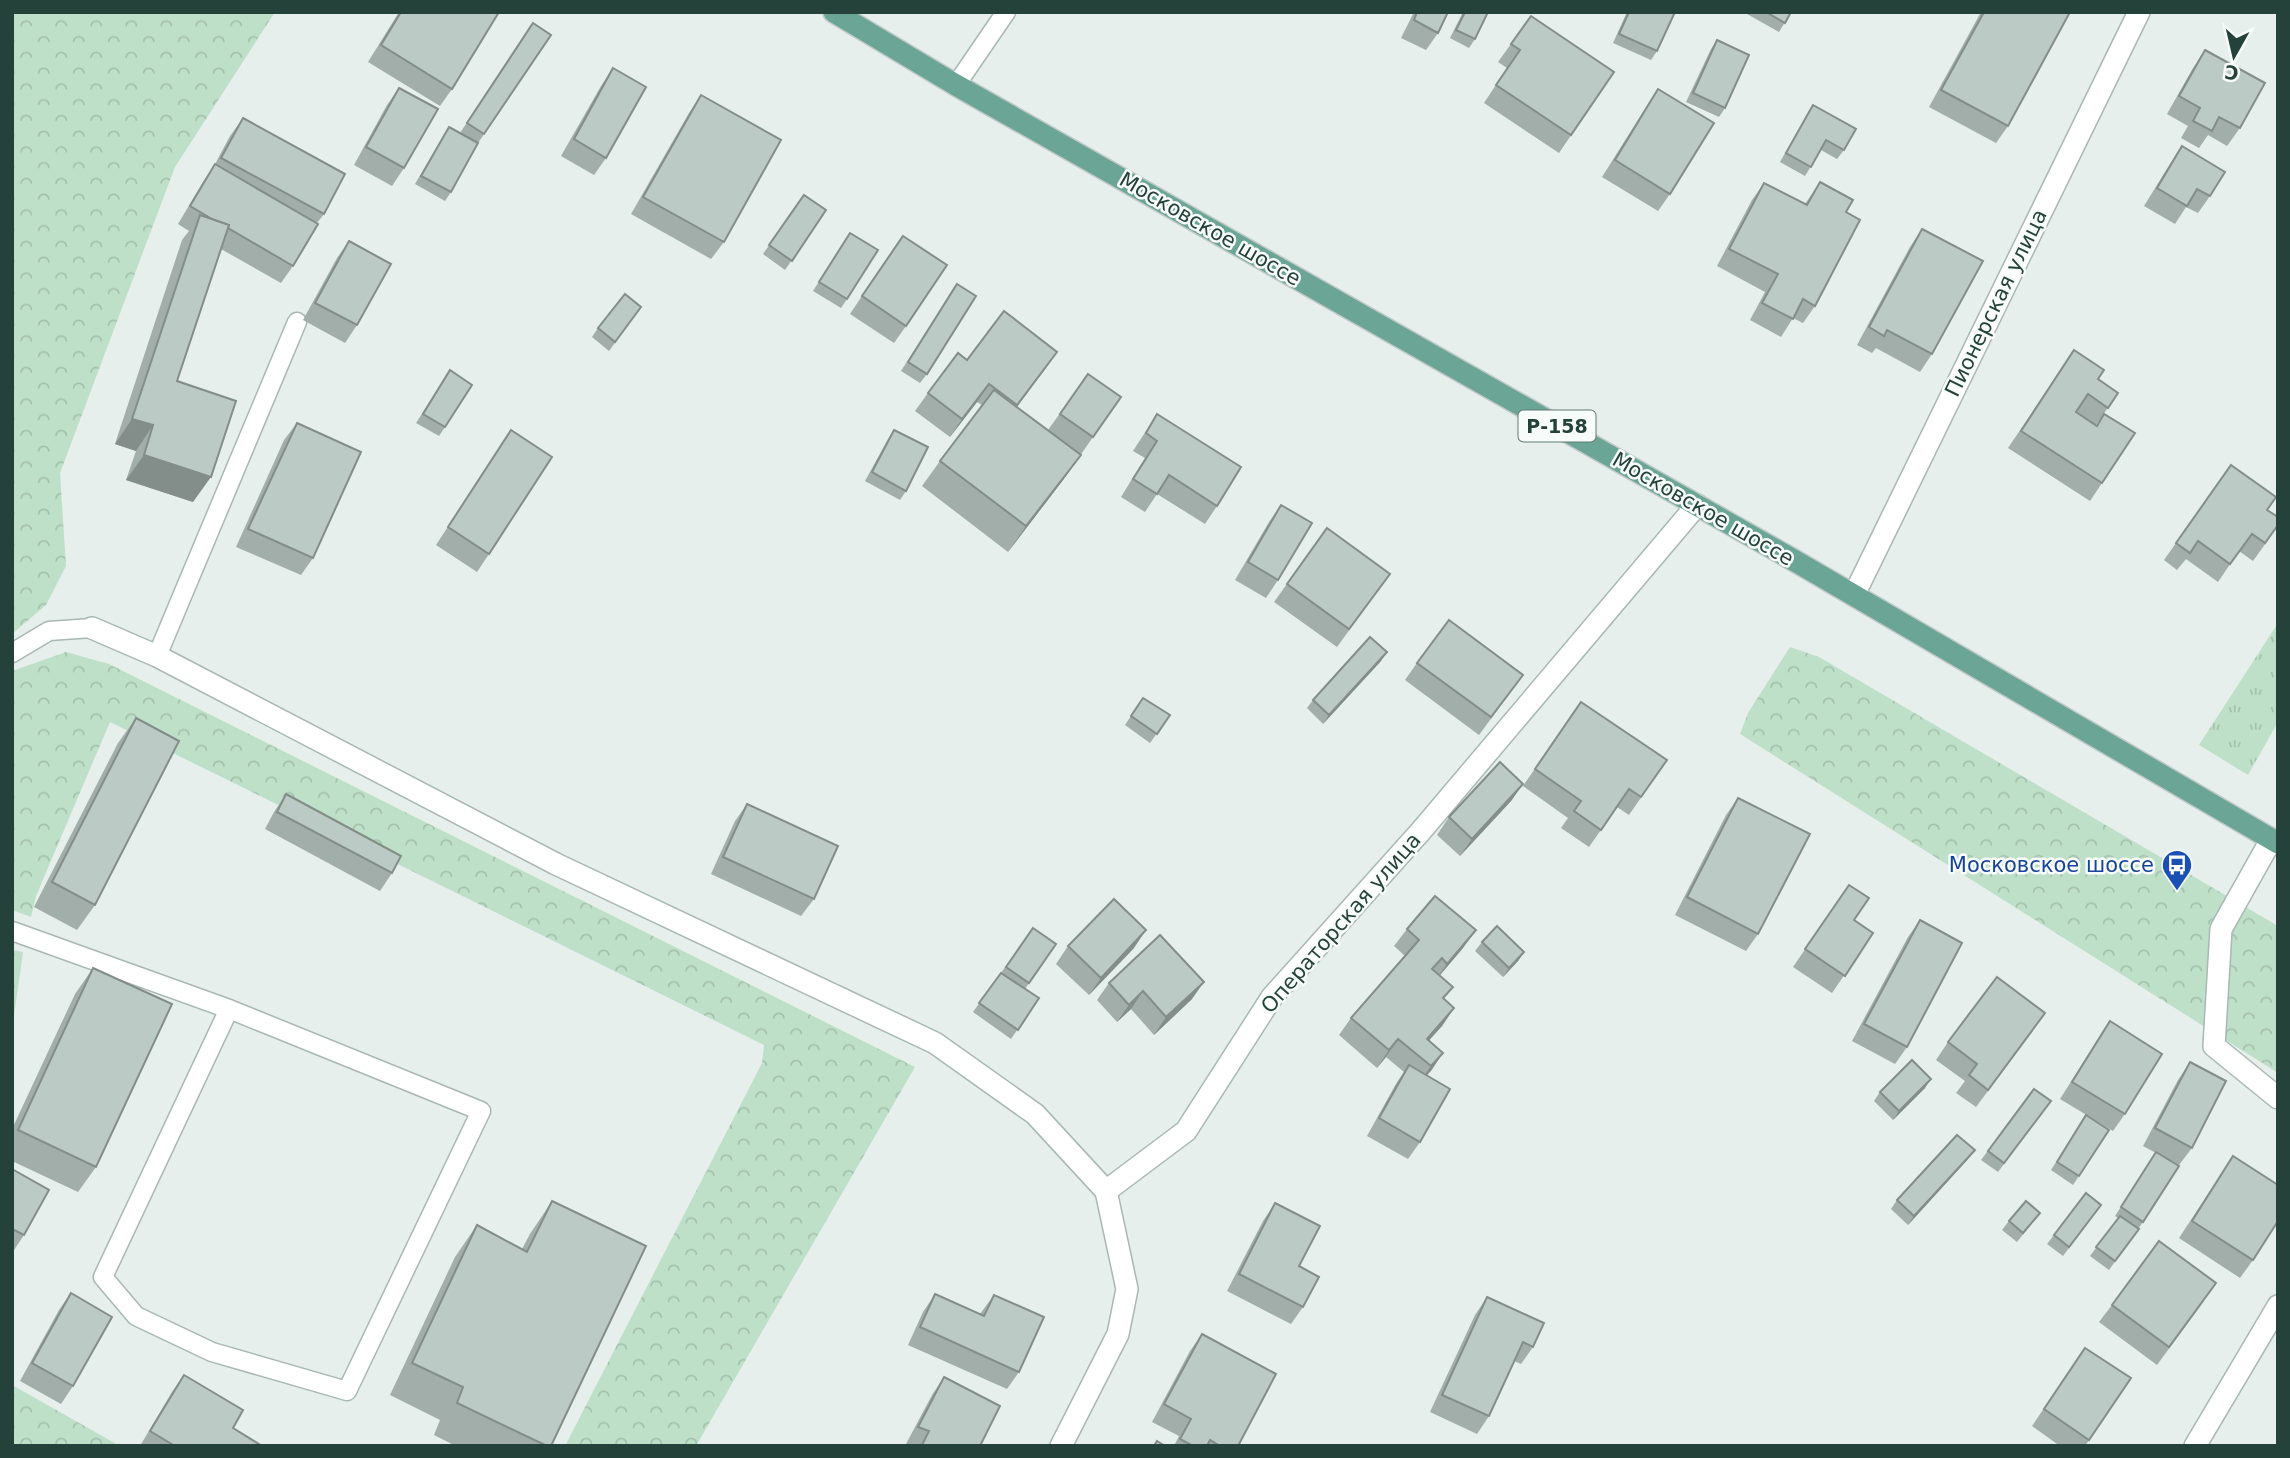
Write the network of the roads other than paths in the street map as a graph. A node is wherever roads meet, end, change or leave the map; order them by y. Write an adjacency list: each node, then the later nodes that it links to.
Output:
1 (834, 12): 4 (main road, Московское шоссе / Р-158)
2 (1006, 12): 4 (lane)
3 (2139, 12): 7 (street, Пионерская улица)
4 (956, 85): 6 (main road, Московское шоссе / Р-158)
5 (297, 323): 10 (lane)
6 (1697, 505): 7 (main road, Московское шоссе / Р-158); 15 (street, Операторская улица)
7 (1854, 595): 11 (main road, Московское шоссе / Р-158)
8 (92, 628): 9 (lane); 10 (street)
9 (12, 653)
10 (157, 656): 15 (street)
11 (2275, 841): 14 (street)
12 (12, 931): 13 (lane)
13 (229, 1009): 13 (lane)
14 (2278, 1098)
15 (1105, 1191): 17 (street)
16 (2278, 1306): 18 (street)
17 (1061, 1446)
18 (2195, 1446)

